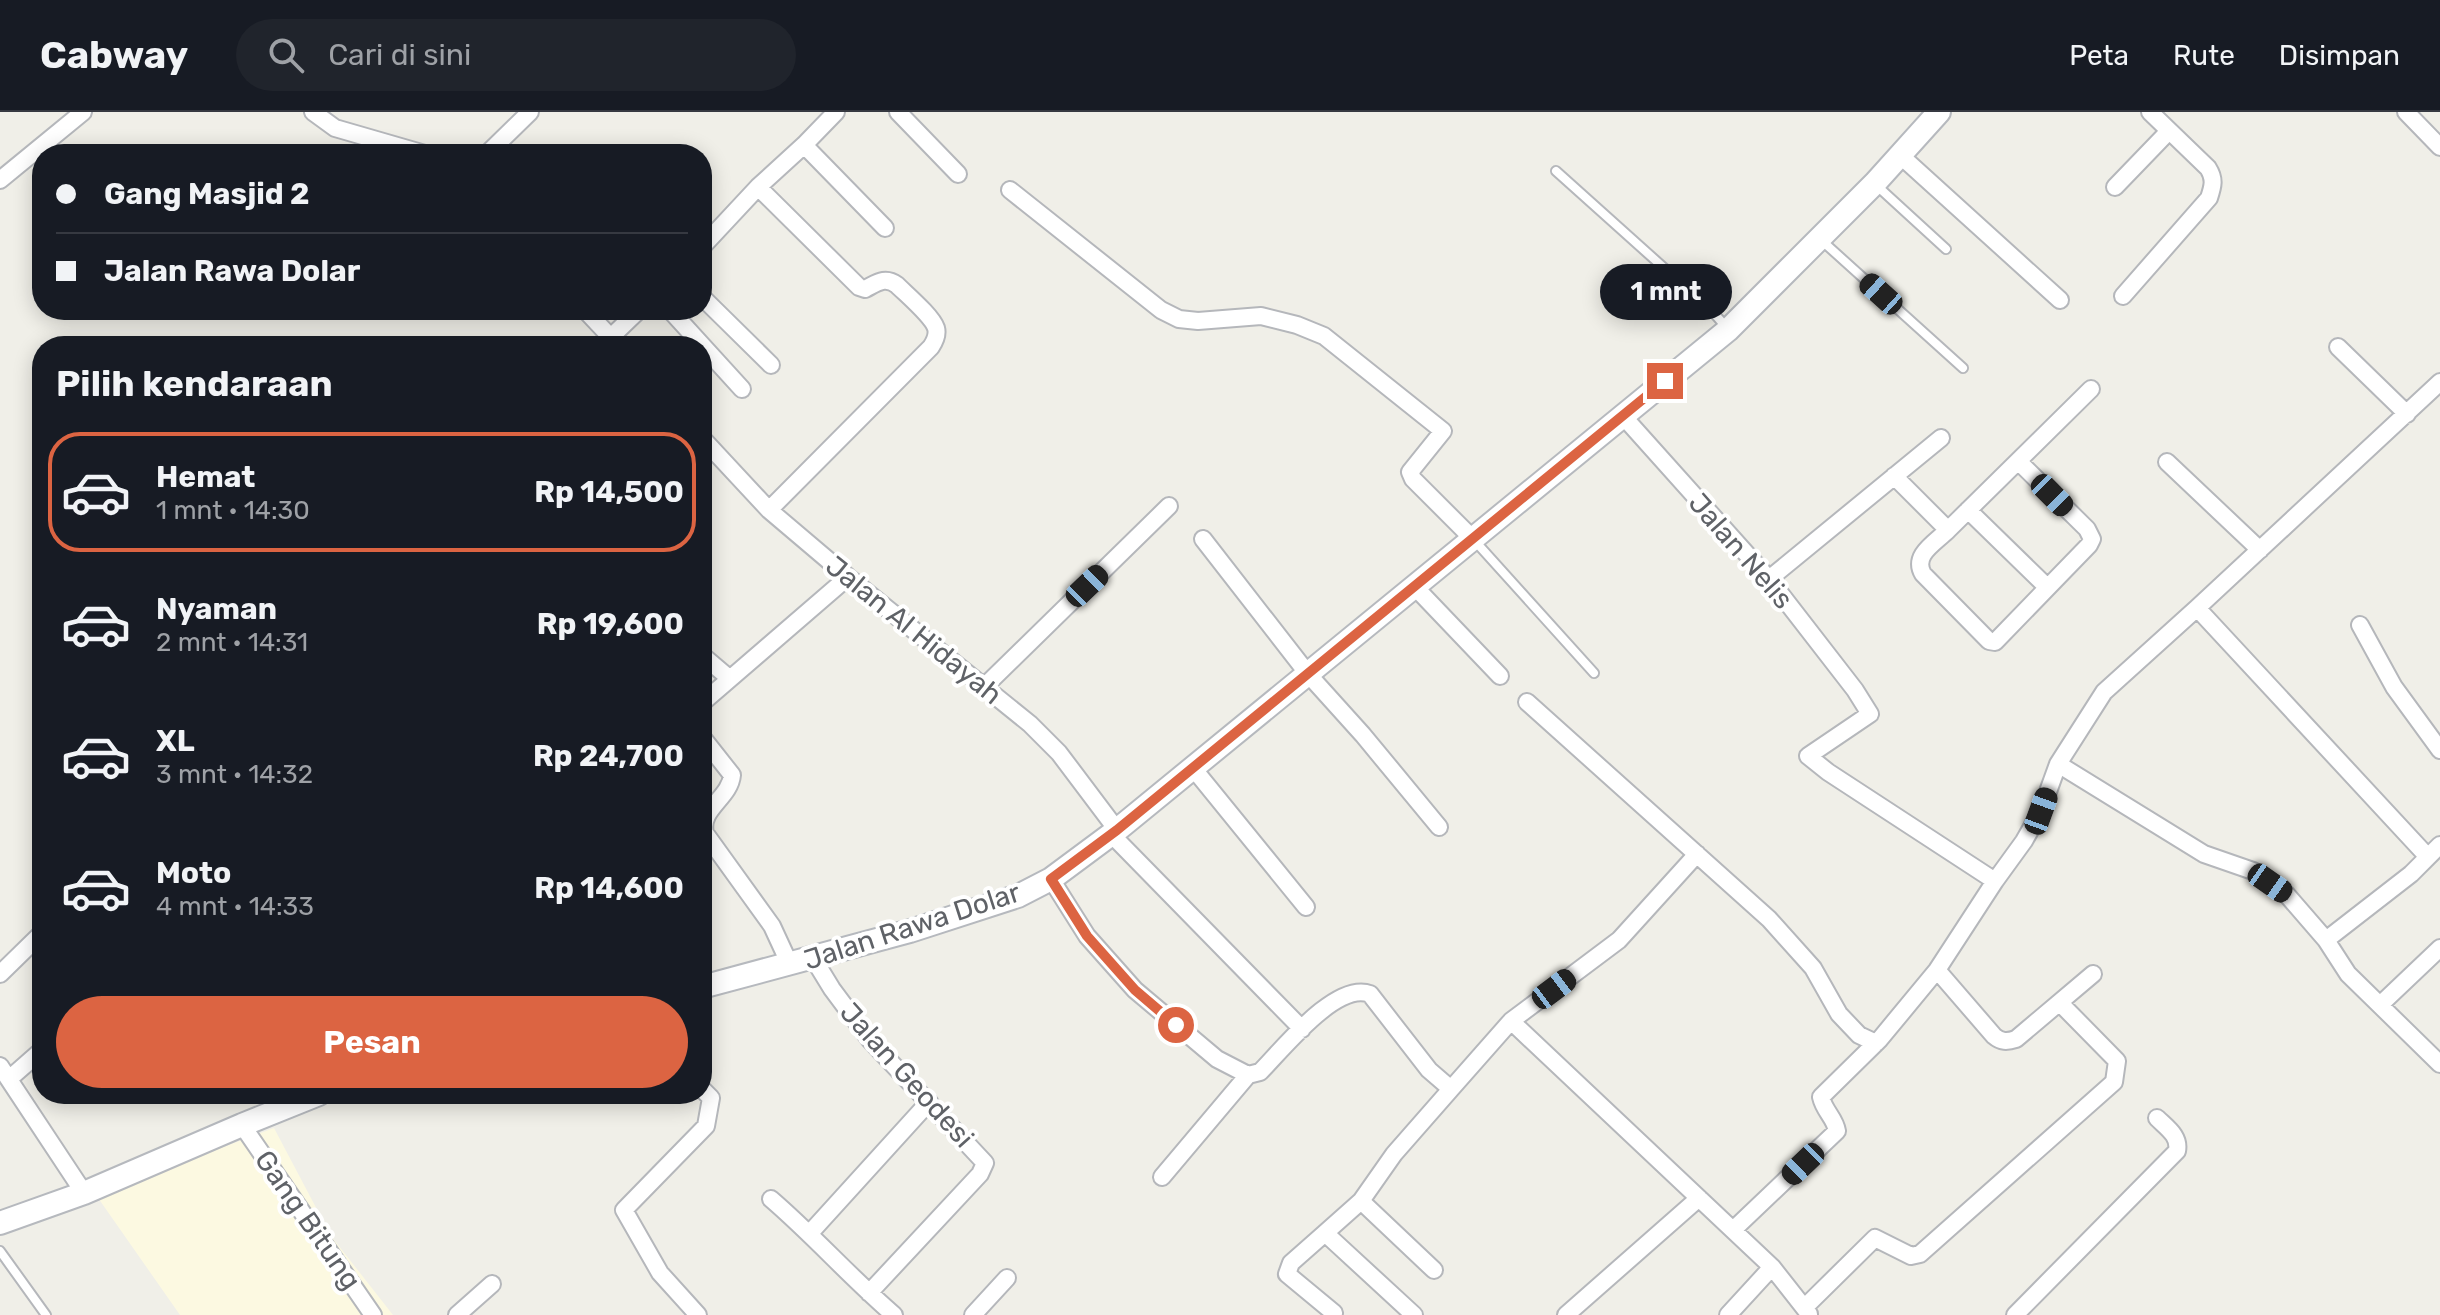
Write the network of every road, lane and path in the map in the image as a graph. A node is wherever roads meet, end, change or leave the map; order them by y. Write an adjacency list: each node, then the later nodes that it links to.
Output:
1 (82, 112): 10 (street)
2 (313, 112): 11 (street)
3 (530, 112): 12 (street)
4 (836, 112): 13 (street)
5 (898, 112): 18 (street)
6 (1939, 112): 16 (street, Jalan Rawa Dolar)
7 (2150, 112): 9 (street)
8 (2406, 112): 14 (street)
9 (2169, 131): 22 (street); 28 (street)
10 (43, 144)
11 (390, 144)
12 (503, 144)
13 (804, 145): 21 (street); 24 (street)
14 (2440, 147)
15 (32, 153): 19 (street)
16 (1901, 156): 20 (street, Jalan Rawa Dolar); 29 (street)
17 (1556, 171): 33 (lane)
18 (958, 174)
19 (0, 180)
20 (1875, 183): 26 (street, Jalan Rawa Dolar); 27 (lane)
21 (758, 187): 25 (street); 51 (street)
22 (2115, 187)
23 (1010, 190): 55 (street)
24 (885, 228)
25 (712, 236)
26 (1819, 239): 33 (street, Jalan Rawa Dolar); 39 (lane)
27 (1946, 249)
28 (2123, 296)
29 (2060, 300)
30 (712, 307): 38 (street)
31 (594, 320): 34 (street)
32 (679, 320): 35 (street)
33 (1728, 330): 44 (street, Jalan Rawa Dolar)
34 (609, 336)
35 (694, 336)
36 (2338, 347): 43 (street)
37 (712, 356): 41 (street)
38 (771, 365)
39 (1963, 368)
40 (2440, 382): 43 (street)
41 (742, 389)
42 (2091, 389): 47 (street)
43 (2407, 414): 56 (street)
44 (1623, 416): 55 (street, Jalan Rawa Dolar); 58 (street, Jalan Nelis)
45 (1941, 438): 49 (street)
46 (712, 449): 51 (street, Jalan Al Hidayah)
47 (2018, 461): 52 (street); 60 (street)
48 (2167, 462): 56 (street)
49 (1894, 476): 53 (street); 58 (street)
50 (1169, 506): 68 (street)
51 (769, 510): 57 (street, Jalan Al Hidayah)
52 (1968, 510): 53 (street); 60 (street)
53 (1948, 530): 60 (street)
54 (1203, 539): 65 (street)
55 (1473, 539): 59 (street, Jalan Rawa Dolar); 64 (lane)
56 (2260, 550): 61 (street)
57 (848, 577): 67 (street); 68 (street, Jalan Al Hidayah)
58 (1769, 579): 82 (street, Jalan Nelis)
59 (1415, 587): 65 (street, Jalan Rawa Dolar); 66 (street)
60 (2047, 587)
61 (2197, 608): 73 (street); 79 (street)
62 (2360, 625): 72 (street)
63 (712, 664): 67 (street)
64 (1594, 673)
65 (1308, 674): 74 (street, Jalan Rawa Dolar); 76 (street)
66 (1500, 676)
67 (729, 678): 69 (street)
68 (984, 687): 77 (street, Jalan Al Hidayah)
69 (712, 694)
70 (1527, 702): 80 (street)
71 (712, 750): 75 (street)
72 (2440, 750)
73 (2058, 764): 82 (street); 84 (street)
74 (1193, 768): 77 (street, Jalan Rawa Dolar); 83 (street)
75 (712, 808)
76 (1439, 827)
77 (1114, 832): 81 (street, Jalan Rawa Dolar); 96 (street, Jalan Al Hidayah)
78 (712, 843): 88 (street)
79 (2434, 851): 84 (street)
80 (1697, 854): 95 (street); 97 (street)
81 (1051, 879): 87 (street, Jalan Rawa Dolar); 101 (street)
82 (1995, 881): 89 (street)
83 (1306, 907)
84 (2326, 940): 94 (street)
85 (32, 948): 90 (street)
86 (2440, 948): 94 (street)
87 (813, 958): 88 (street, Jalan Rawa Dolar); 103 (street, Jalan Geodesi)
88 (790, 965): 92 (street, Jalan Rawa Dolar)
89 (1937, 970): 93 (street); 97 (street)
90 (0, 974)
91 (2093, 974): 93 (street)
92 (712, 984)
93 (2060, 1003): 123 (street)
94 (2381, 1004): 99 (street)
95 (1511, 1021): 102 (street); 110 (street)
96 (1302, 1029): 101 (street); 102 (street)
97 (1876, 1043): 114 (street)
98 (32, 1056): 100 (street)
99 (2440, 1064)
100 (4, 1073): 109 (street)
101 (1248, 1075): 108 (street)
102 (1451, 1089): 112 (street)
103 (929, 1102): 115 (street); 122 (street, Jalan Geodesi)
104 (294, 1104): 107 (street)
105 (710, 1104): 124 (street)
106 (2157, 1118): 134 (street)
107 (242, 1125): 109 (street); 127 (street, Gang Bitung)
108 (1162, 1177)
109 (84, 1193): 113 (street)
110 (1699, 1198): 114 (street); 132 (street)
111 (771, 1199): 115 (street)
112 (1361, 1201): 116 (street); 119 (street)
113 (0, 1223)
114 (1733, 1230): 118 (street)
115 (810, 1233): 122 (street)
116 (1325, 1233): 125 (street); 131 (street)
117 (0, 1251): 126 (lane)
118 (1772, 1267): 123 (street); 133 (street)
119 (1434, 1270)
120 (1007, 1278): 130 (street)
121 (492, 1284): 128 (street)
122 (869, 1293): 129 (street)
123 (1808, 1311)
124 (690, 1312)
125 (1334, 1313)
126 (46, 1315)
127 (373, 1315)
128 (457, 1315)
129 (894, 1315)
130 (973, 1315)
131 (1414, 1315)
132 (1566, 1315)
133 (1728, 1315)
134 (2015, 1315)

